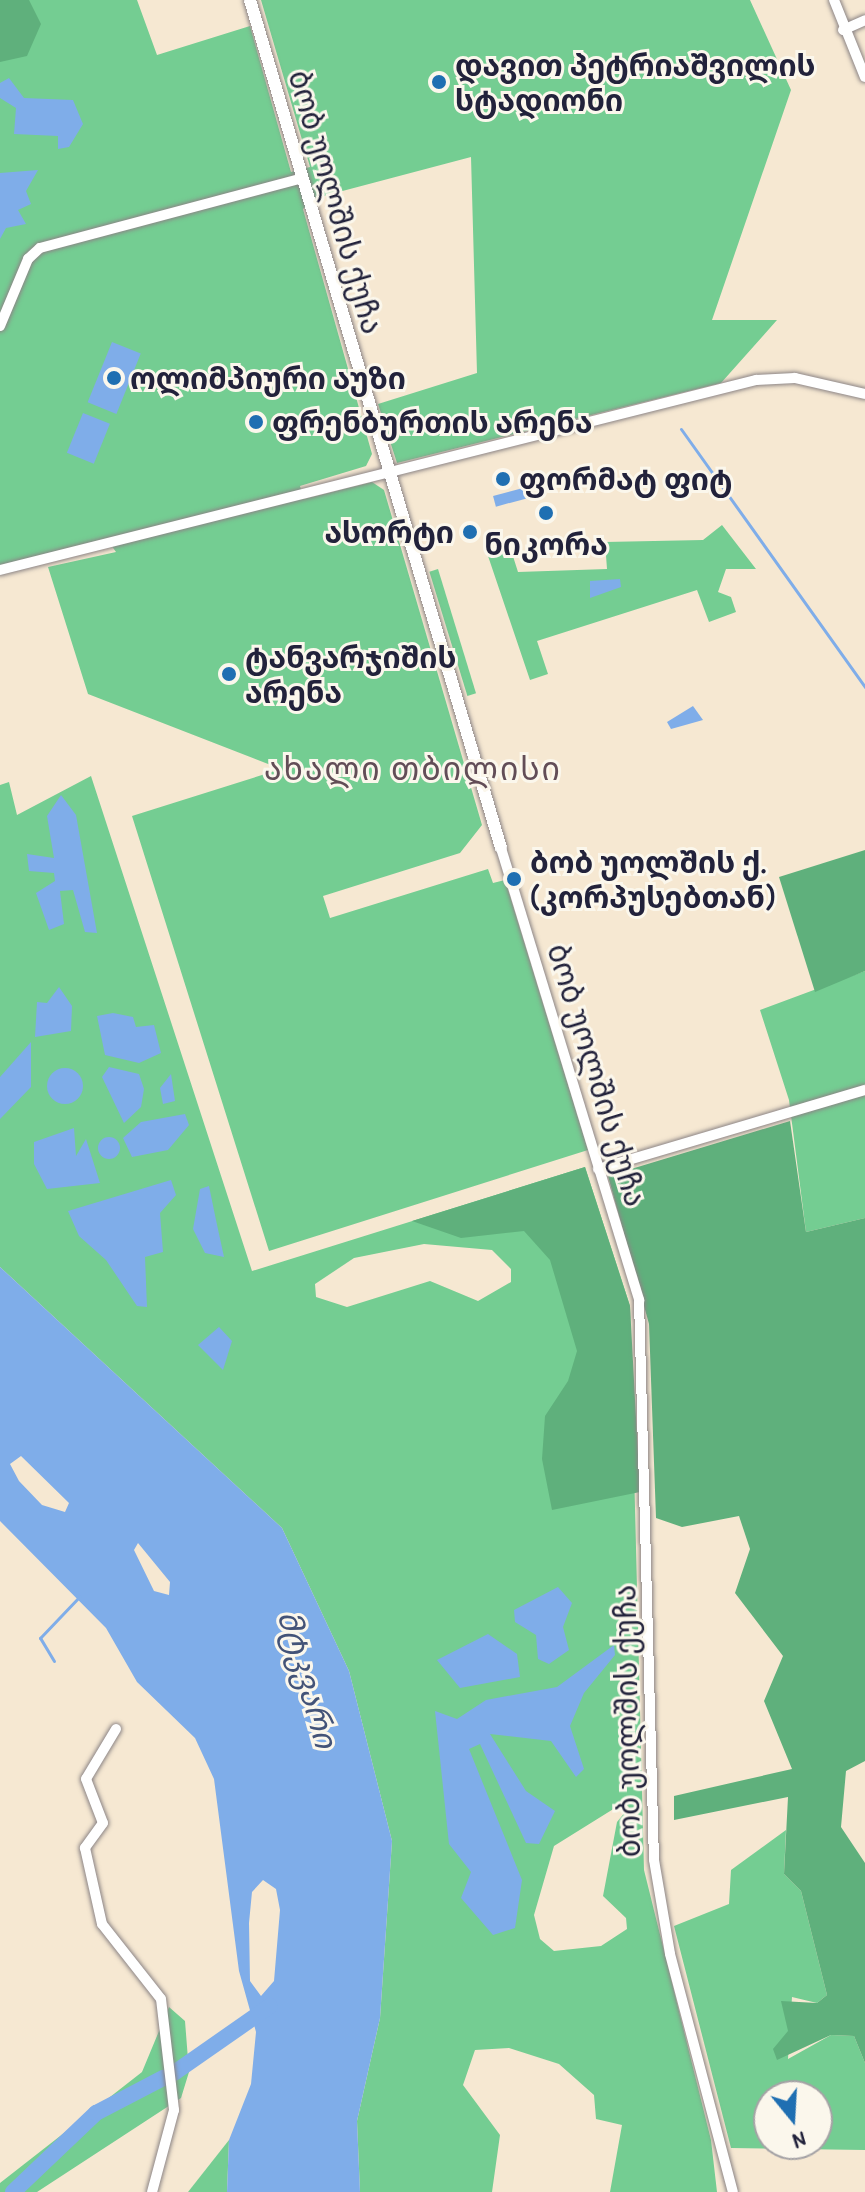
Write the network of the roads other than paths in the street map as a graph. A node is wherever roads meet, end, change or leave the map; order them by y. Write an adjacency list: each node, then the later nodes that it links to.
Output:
1 (250, 0): 6 (street, ბობ უოლშის ქუჩა)
2 (834, 0): 4 (street)
3 (865, 20): 4 (street)
4 (843, 30): 5 (street)
5 (865, 77)
6 (303, 178): 7 (street); 9 (street, ბობ უოლშის ქუჩა)
7 (0, 326)
8 (865, 394): 9 (street)
9 (385, 470): 10 (street); 11 (street, ბობ უოლშის ქუჩა)
10 (0, 570)
11 (501, 848): 13 (street, ბობ უოლშის ქუჩა)
12 (865, 1090): 13 (street)
13 (598, 1169): 16 (street, ბობ უოლშის ქუჩა)
14 (116, 1729): 15 (street)
15 (152, 2192)
16 (733, 2192)

